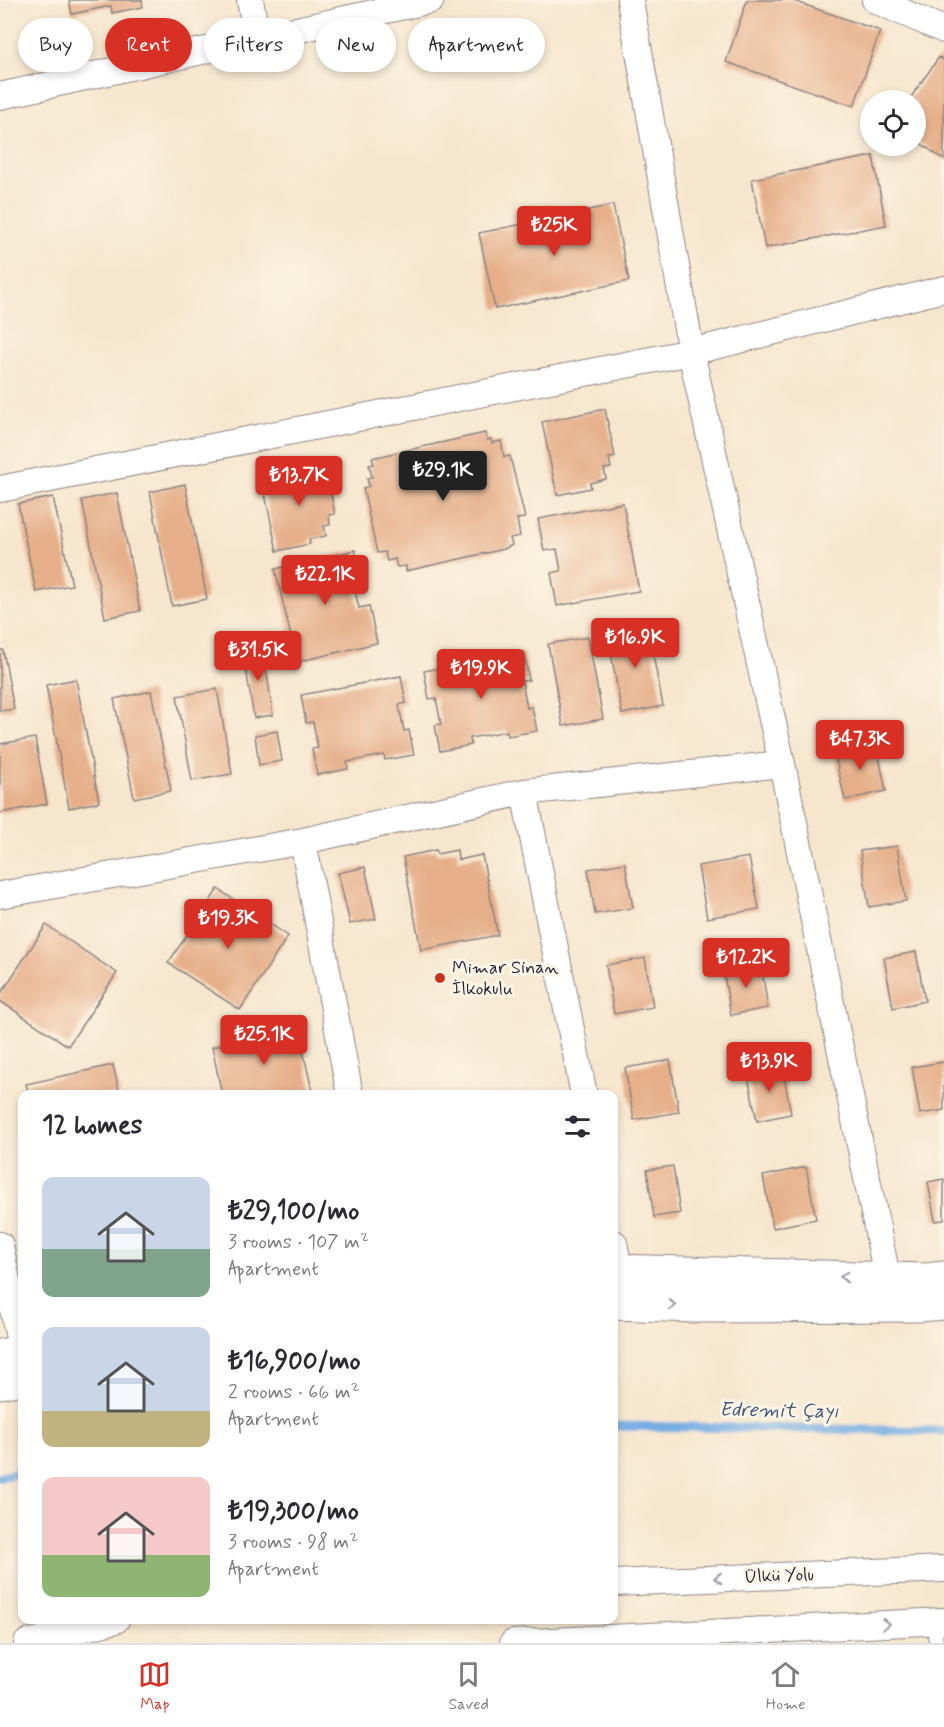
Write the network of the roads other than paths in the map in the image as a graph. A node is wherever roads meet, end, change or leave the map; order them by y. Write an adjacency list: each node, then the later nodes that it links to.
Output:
1 (250, 0): 5 (street)
2 (431, 0): 6 (street)
3 (630, 0): 11 (street)
4 (875, 0): 7 (street)
5 (253, 18)
6 (304, 28)
7 (944, 30)
8 (204, 51): 9 (street)
9 (0, 96)
10 (944, 289): 11 (street)
11 (691, 352): 12 (street); 13 (street)
12 (0, 489)
13 (782, 764): 14 (street); 23 (street)
14 (524, 792): 15 (street); 18 (street)
15 (303, 841): 16 (street); 17 (street)
16 (0, 895)
17 (349, 1090)
18 (583, 1090)
19 (0, 1245): 26 (street)
20 (618, 1262): 23 (street, one-way to 20)
21 (944, 1278): 23 (street)
22 (618, 1287): 25 (street)
23 (890, 1292): 24 (street); 25 (street, one-way to 23)
24 (944, 1303)
25 (620, 1304)
26 (18, 1333)
27 (18, 1353): 28 (street)
28 (0, 1356)
29 (18, 1379): 30 (street)
30 (0, 1382)
31 (944, 1569): 32 (street, Ülkü Yolu, one-way to 32)
32 (618, 1583)
33 (101, 1624): 35 (street)
34 (938, 1628): 36 (street, one-way to 34)
35 (27, 1643)
36 (523, 1643)

